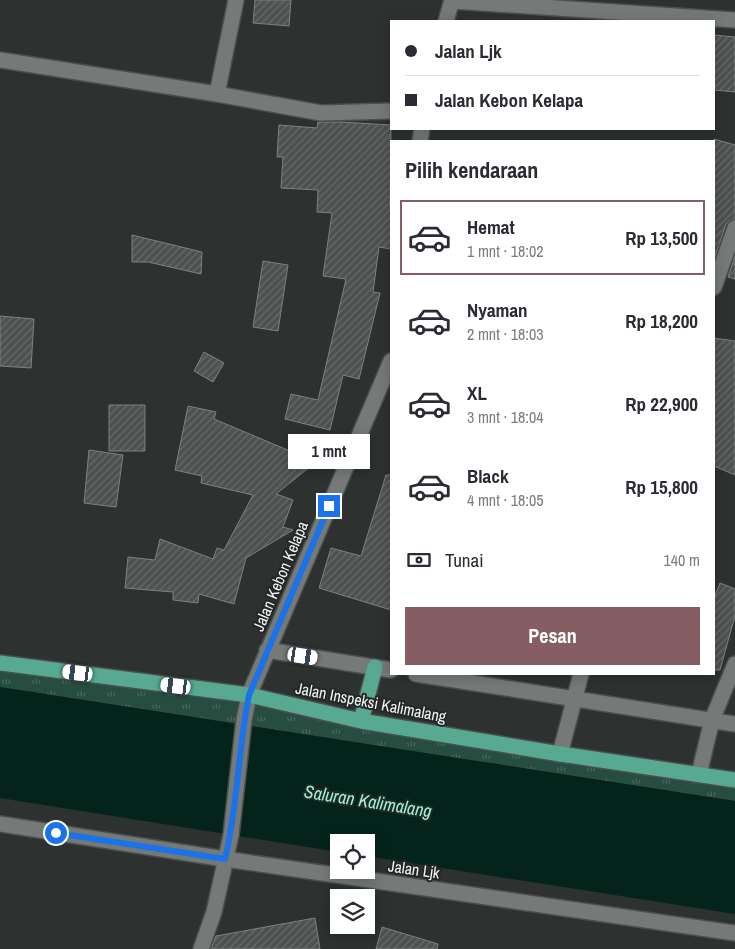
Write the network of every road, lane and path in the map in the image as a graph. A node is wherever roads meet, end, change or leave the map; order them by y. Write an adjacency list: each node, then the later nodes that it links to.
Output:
1 (236, 0): 6 (street)
2 (452, 0): 3 (street); 4 (street)
3 (446, 20)
4 (735, 20)
5 (0, 60): 6 (street)
6 (217, 94): 7 (street)
7 (390, 111)
8 (735, 228): 9 (street)
9 (715, 284)
10 (390, 363): 11 (street, Jalan Kebon Kelapa)
11 (267, 650): 14 (street, Jalan Inspeksi Kalimalang); 18 (street, Jalan Kebon Kelapa)
12 (0, 663): 18 (main road, Jalan Inspeksi Kalimalang)
13 (735, 664): 20 (street)
14 (375, 667): 15 (street, Jalan Inspeksi Kalimalang); 21 (main road)
15 (390, 670)
16 (422, 675): 19 (street)
17 (581, 675): 19 (street)
18 (249, 695): 21 (main road, Jalan Inspeksi Kalimalang); 27 (street, Jalan Kebon Kelapa)
19 (574, 699): 20 (street); 23 (street)
20 (712, 720): 22 (street); 24 (street)
21 (361, 721): 23 (main road, Jalan Inspeksi Kalimalang)
22 (735, 724)
23 (560, 754): 24 (main road, Jalan Inspeksi Kalimalang)
24 (699, 774): 25 (main road, Jalan Inspeksi Kalimalang)
25 (735, 780)
26 (0, 824): 27 (street, Jalan Ljk)
27 (225, 859): 28 (street, Jalan Ljk); 29 (street, Jalan Kebon Kelapa)
28 (735, 933)
29 (201, 949)

